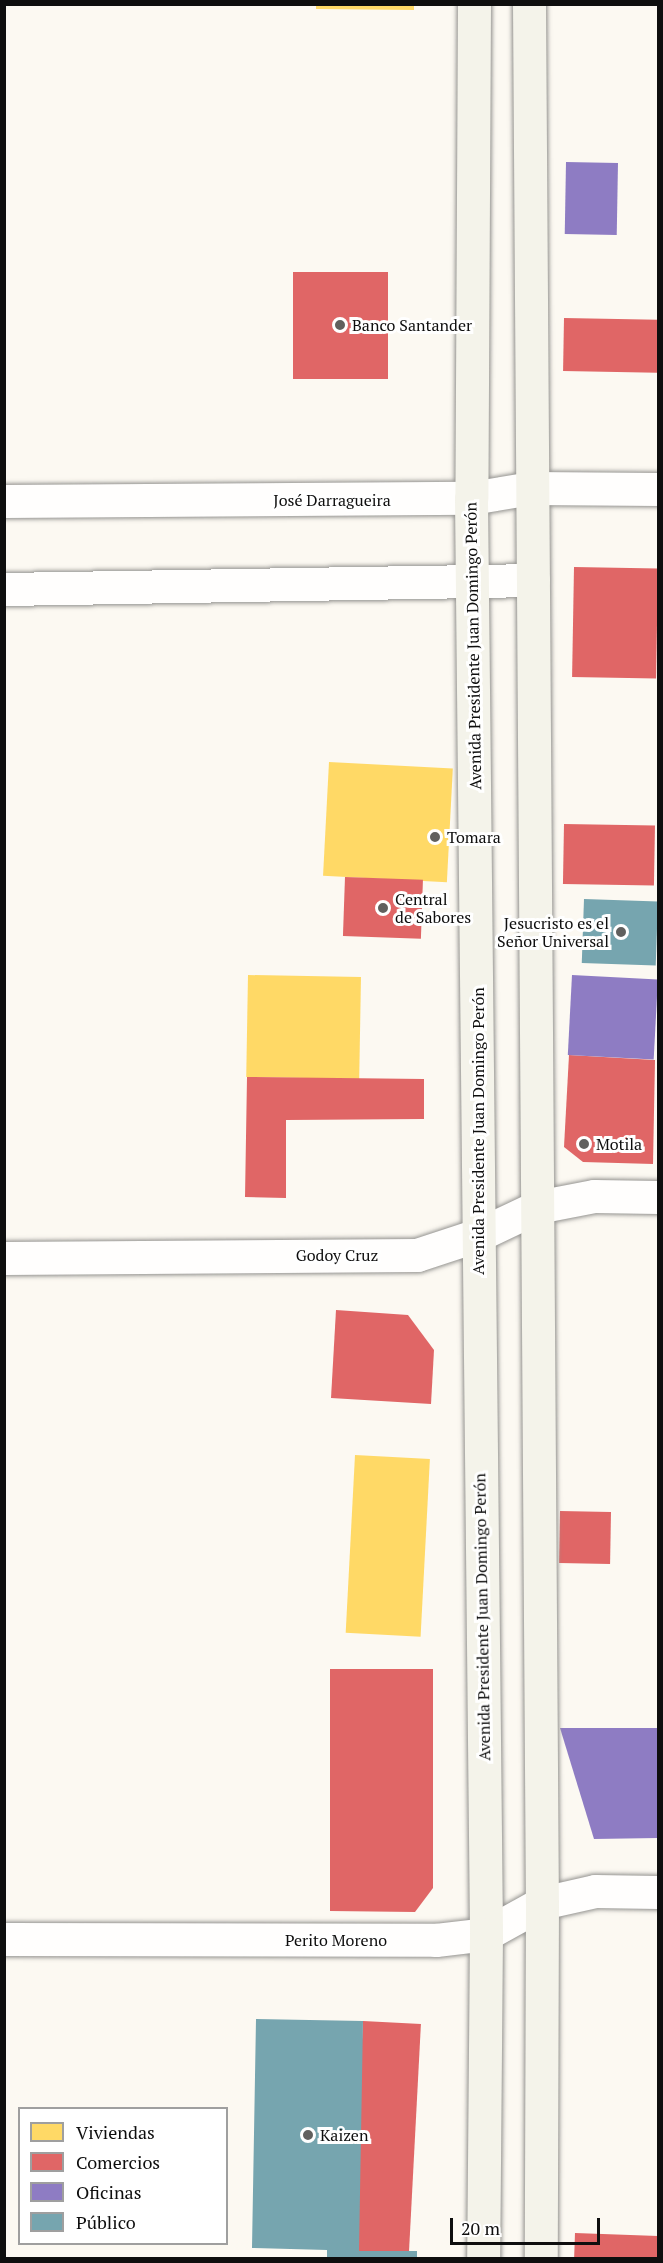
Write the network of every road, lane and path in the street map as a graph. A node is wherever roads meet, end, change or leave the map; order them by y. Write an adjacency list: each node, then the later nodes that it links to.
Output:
1 (474, 4): 5 (main road, Avenida Presidente Juan Domingo Perón)
2 (529, 4): 3 (main road)
3 (531, 488): 4 (street, José Darragueira); 5 (street, José Darragueira); 8 (main road)
4 (658, 489)
5 (471, 498): 6 (street, José Darragueira); 7 (main road, Avenida Presidente Juan Domingo Perón)
6 (4, 501)
7 (474, 580): 8 (street); 9 (street); 12 (main road, Avenida Presidente Juan Domingo Perón)
8 (533, 580): 11 (main road)
9 (4, 589)
10 (658, 1197): 11 (street, Godoy Cruz)
11 (537, 1207): 12 (street, Godoy Cruz); 15 (main road)
12 (478, 1235): 13 (street, Godoy Cruz); 16 (main road, Avenida Presidente Juan Domingo Perón)
13 (4, 1257)
14 (658, 1892): 15 (street, Perito Moreno)
15 (542, 1903): 16 (street, Perito Moreno); 19 (main road)
16 (486, 1934): 17 (street, Perito Moreno); 18 (main road, Avenida Presidente Juan Domingo Perón)
17 (4, 1939)
18 (483, 2259)
19 (541, 2259)

